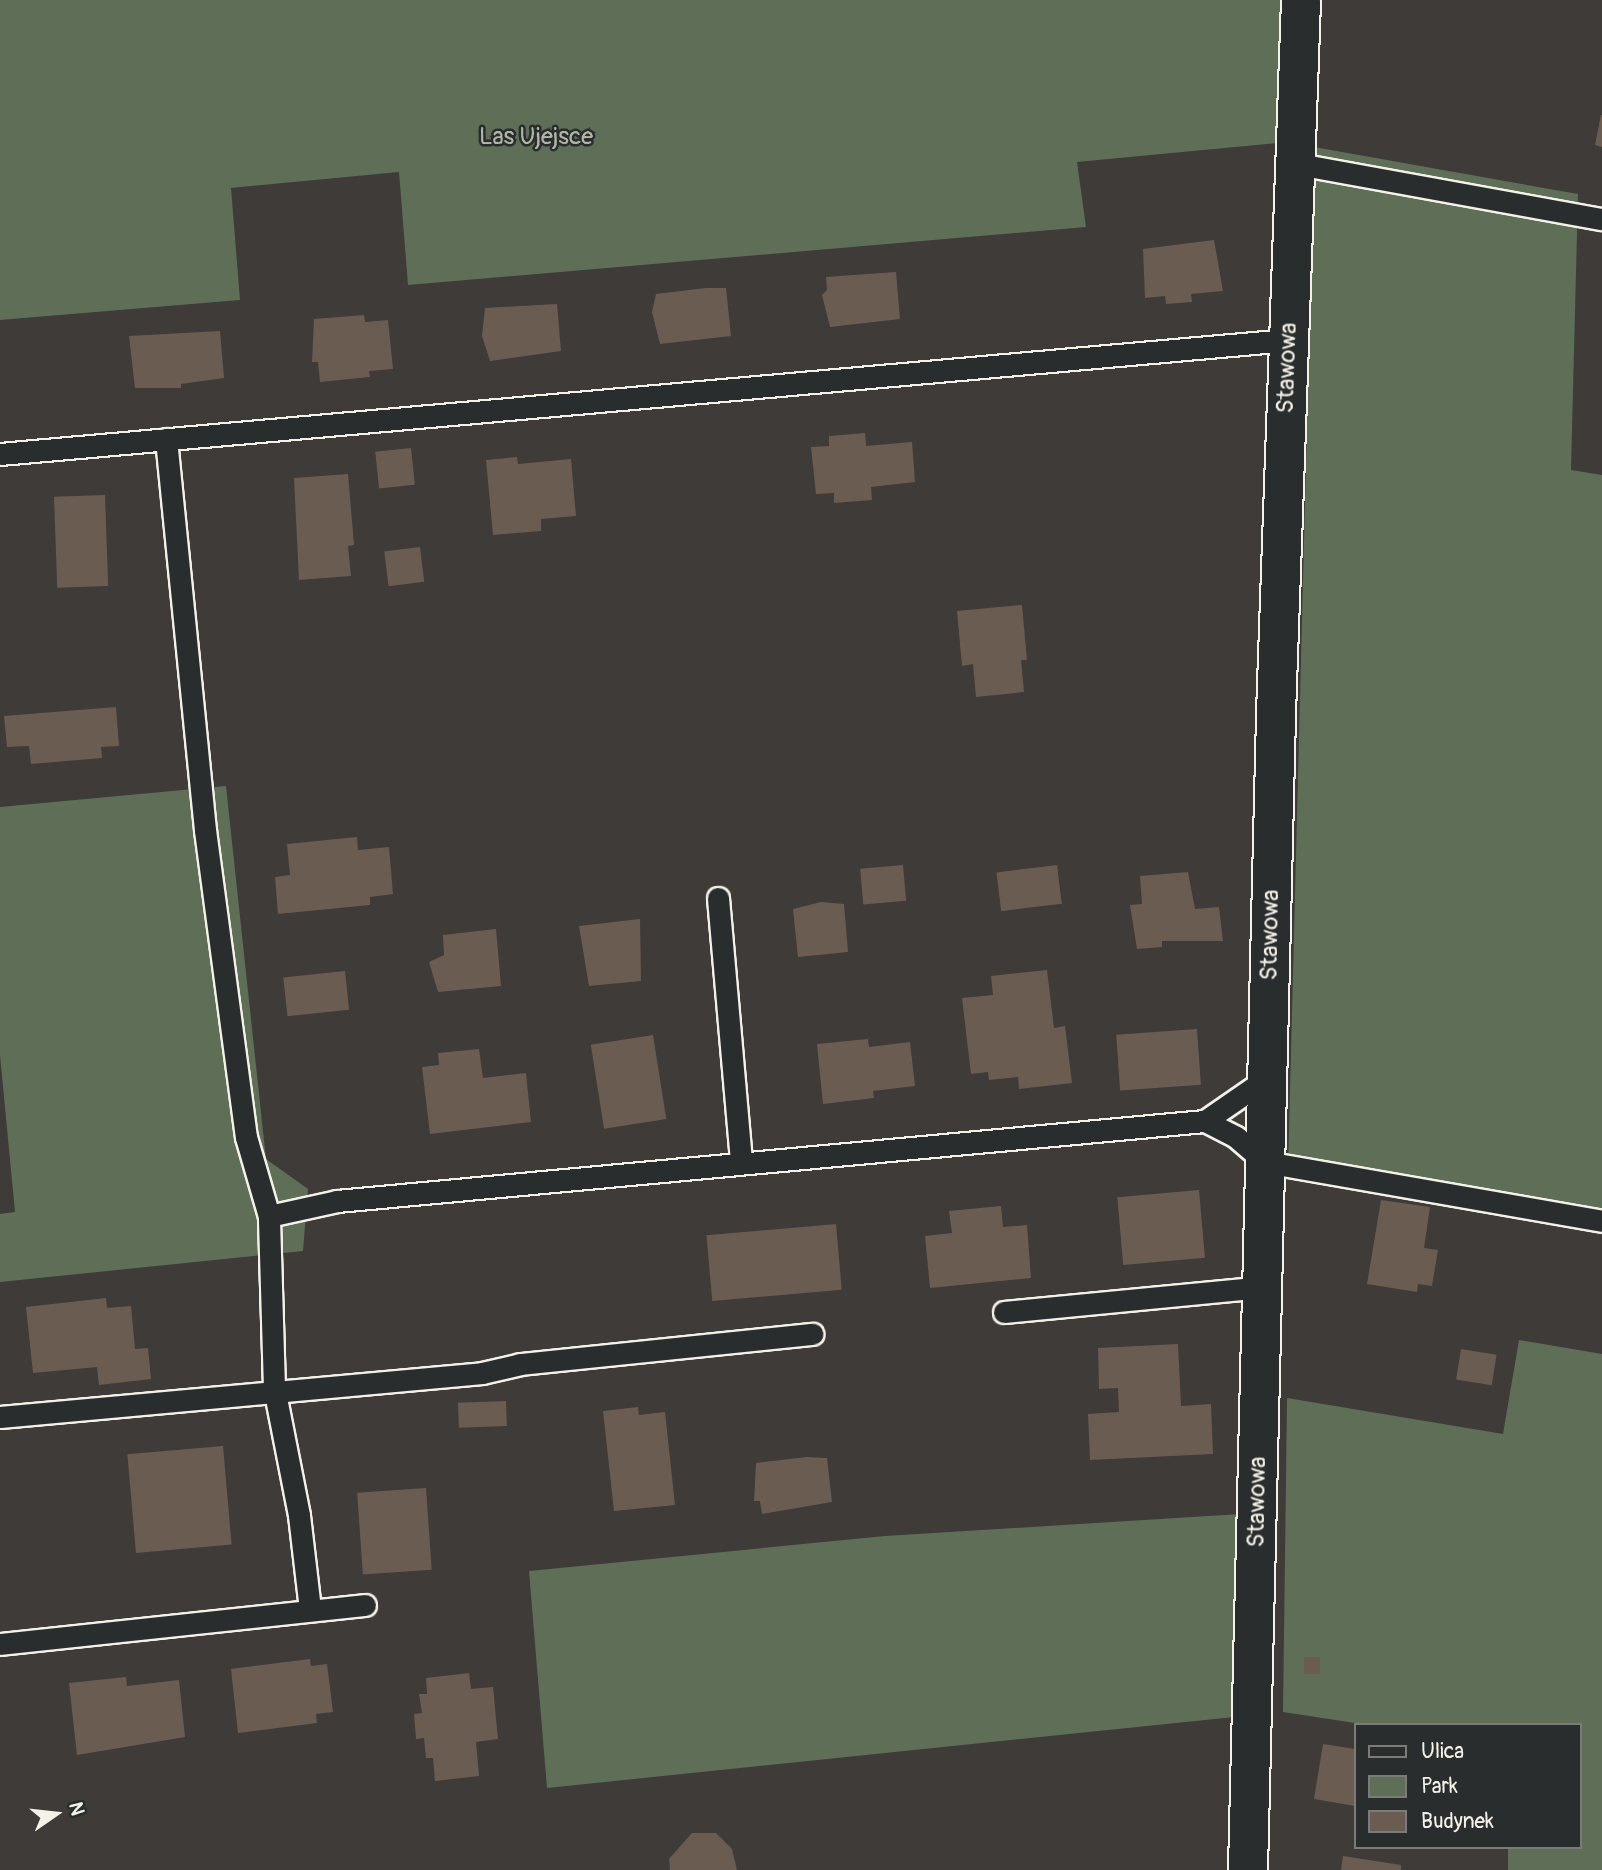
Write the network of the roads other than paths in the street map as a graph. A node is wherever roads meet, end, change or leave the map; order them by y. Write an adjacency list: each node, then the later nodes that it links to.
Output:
1 (1301, 0): 2 (street, Stawowa)
2 (1298, 164): 3 (lane); 4 (street, Stawowa)
3 (1602, 219)
4 (1287, 340): 5 (lane); 8 (street, Stawowa)
5 (166, 439): 6 (lane); 12 (lane)
6 (0, 454)
7 (719, 898): 10 (lane)
8 (1266, 1078): 9 (lane); 11 (street, Stawowa)
9 (1205, 1121): 10 (lane); 11 (lane)
10 (741, 1162): 12 (lane)
11 (1265, 1162): 13 (lane); 14 (street, Stawowa)
12 (269, 1216): 17 (lane)
13 (1602, 1221)
14 (1262, 1287): 15 (lane); 22 (street, Stawowa)
15 (1004, 1312)
16 (812, 1334): 17 (lane)
17 (274, 1388): 18 (lane); 20 (lane)
18 (0, 1417)
19 (365, 1605): 20 (lane)
20 (310, 1609): 21 (lane)
21 (0, 1644)
22 (1248, 1870)

